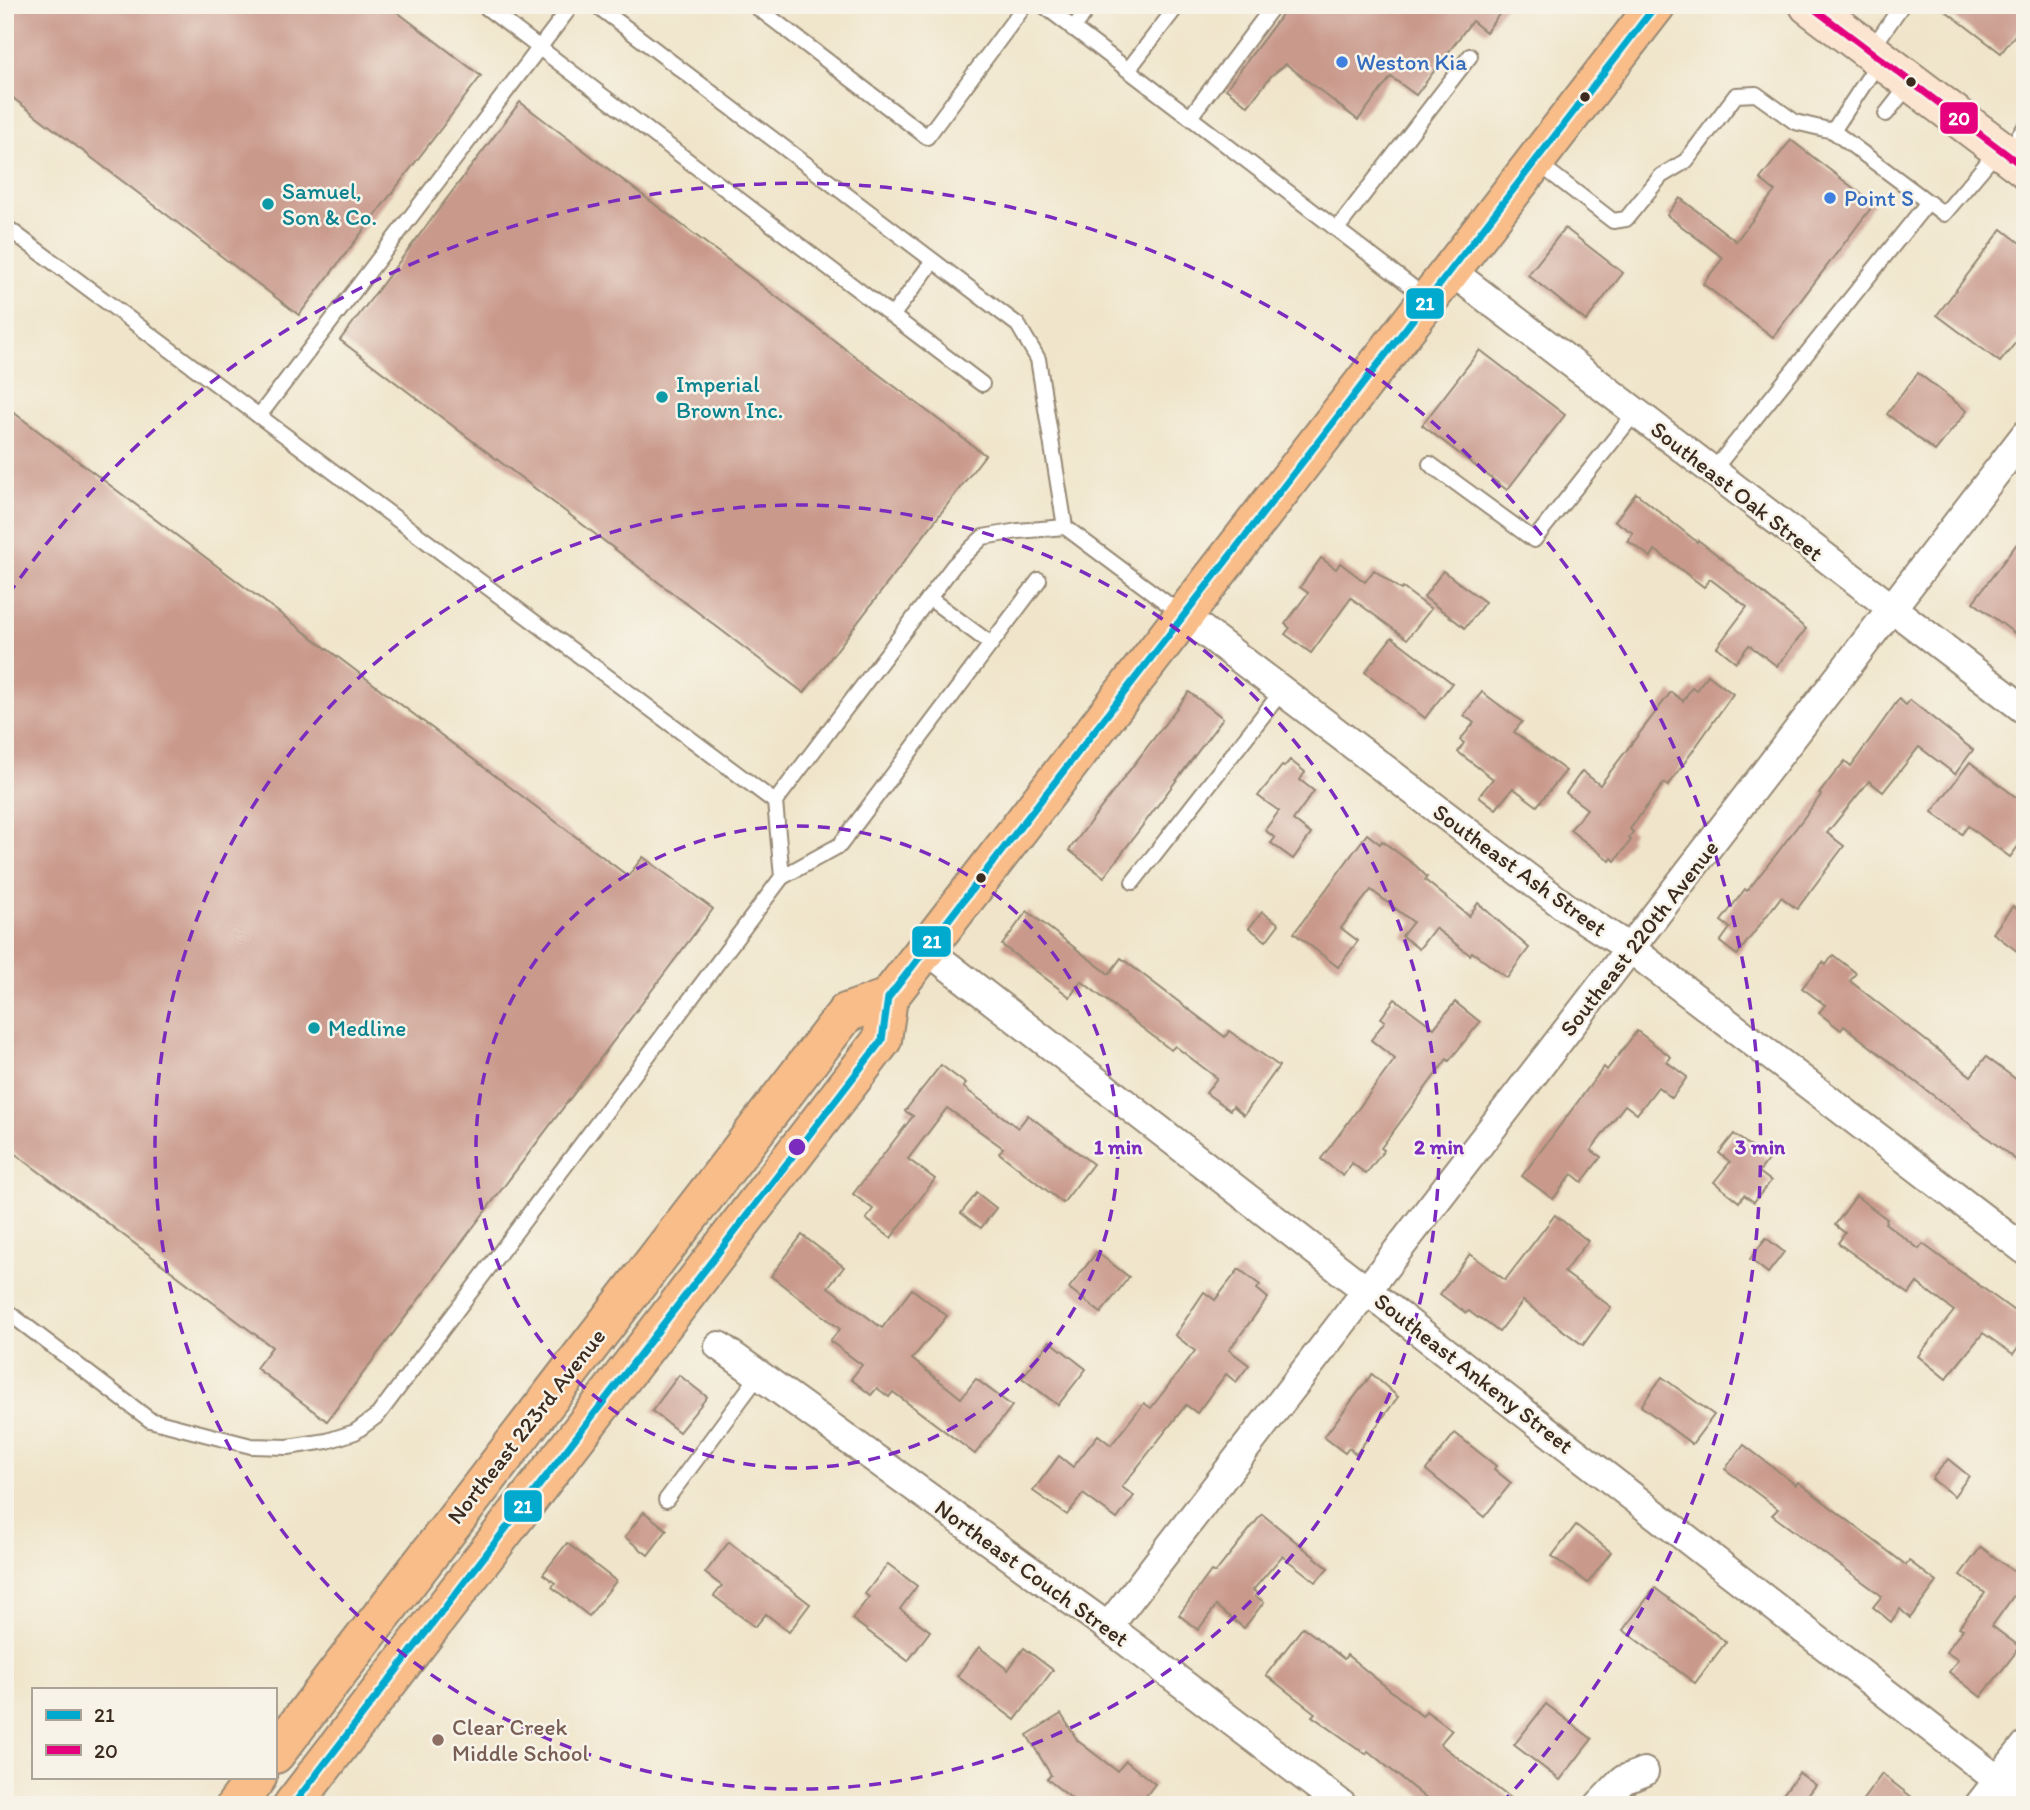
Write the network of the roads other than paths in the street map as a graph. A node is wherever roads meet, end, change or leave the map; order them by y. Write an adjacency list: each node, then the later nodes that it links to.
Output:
1 (483, 5): 14 (lane)
2 (572, 5): 14 (lane)
3 (596, 5): 27 (lane)
4 (754, 5): 5 (lane)
5 (1026, 5)
6 (1042, 5): 13 (lane)
7 (1090, 5): 13 (lane)
8 (1178, 5): 17 (lane)
9 (1274, 5): 20 (lane)
10 (1656, 5): 23 (main road)
11 (1809, 5): 15 (main road)
12 (1902, 5): 15 (lane)
13 (1073, 29): 17 (lane)
14 (540, 48): 29 (lane); 32 (lane)
15 (1876, 55): 18 (main road); 21 (lane)
16 (1469, 56): 26 (lane)
17 (1128, 70): 20 (lane)
18 (1911, 82): 19 (lane); 22 (main road)
19 (1886, 114)
20 (1190, 117): 26 (lane)
21 (1833, 131): 23 (lane); 24 (lane)
22 (2014, 150): 24 (lane)
23 (1535, 161): 28 (main road)
24 (1928, 202): 35 (lane)
25 (5, 226): 32 (lane)
26 (1337, 229): 28 (lane)
27 (933, 261): 29 (lane); 36 (lane)
28 (1440, 285): 31 (street, Southeast Oak Street); 40 (main road)
29 (892, 316): 30 (lane)
30 (982, 384)
31 (1635, 413): 34 (lane); 35 (street, Southeast Oak Street)
32 (259, 416): 44 (lane)
33 (2025, 435): 39 (street, Southeast 220th Avenue)
34 (1430, 464)
35 (1712, 472): 39 (street, Southeast Oak Street)
36 (1065, 527): 38 (lane); 40 (lane)
37 (1039, 580): 41 (lane)
38 (929, 598): 41 (lane); 44 (lane)
39 (1891, 610): 43 (street, Southeast Oak Street); 48 (street, Southeast 220th Avenue)
40 (1184, 616): 42 (street, Southeast Ash Street); 47 (main road)
41 (991, 644): 45 (lane)
42 (1282, 691): 46 (lane); 48 (street, Southeast Ash Street)
43 (2025, 710)
44 (775, 802): 45 (lane)
45 (782, 877): 52 (lane)
46 (1133, 882)
47 (926, 949): 49 (main road); 51 (street, Southeast Ankeny Street)
48 (1631, 949): 50 (street, Southeast Ash Street); 51 (street, Southeast 220th Avenue)
49 (888, 998): 58 (main road, Northeast 223rd Avenue); 64 (main road, Northeast 223rd Avenue)
50 (2025, 1250)
51 (1368, 1290): 56 (street, Southeast 220th Avenue); 61 (street, Southeast Ankeny Street)
52 (5, 1310)
53 (719, 1346): 54 (street, Northeast Couch Street)
54 (759, 1375): 55 (lane); 56 (street, Northeast Couch Street)
55 (666, 1500)
56 (1108, 1628): 65 (street, Northeast Couch Street)
57 (2025, 1746): 61 (street)
58 (276, 1753)
59 (1644, 1772): 66 (street)
60 (256, 1778): 63 (main road)
61 (1998, 1780): 62 (street, Southeast Ankeny Street); 67 (street)
62 (2025, 1790)
63 (236, 1805)
64 (293, 1805)
65 (1342, 1805)
66 (1599, 1805)
67 (1979, 1805)

